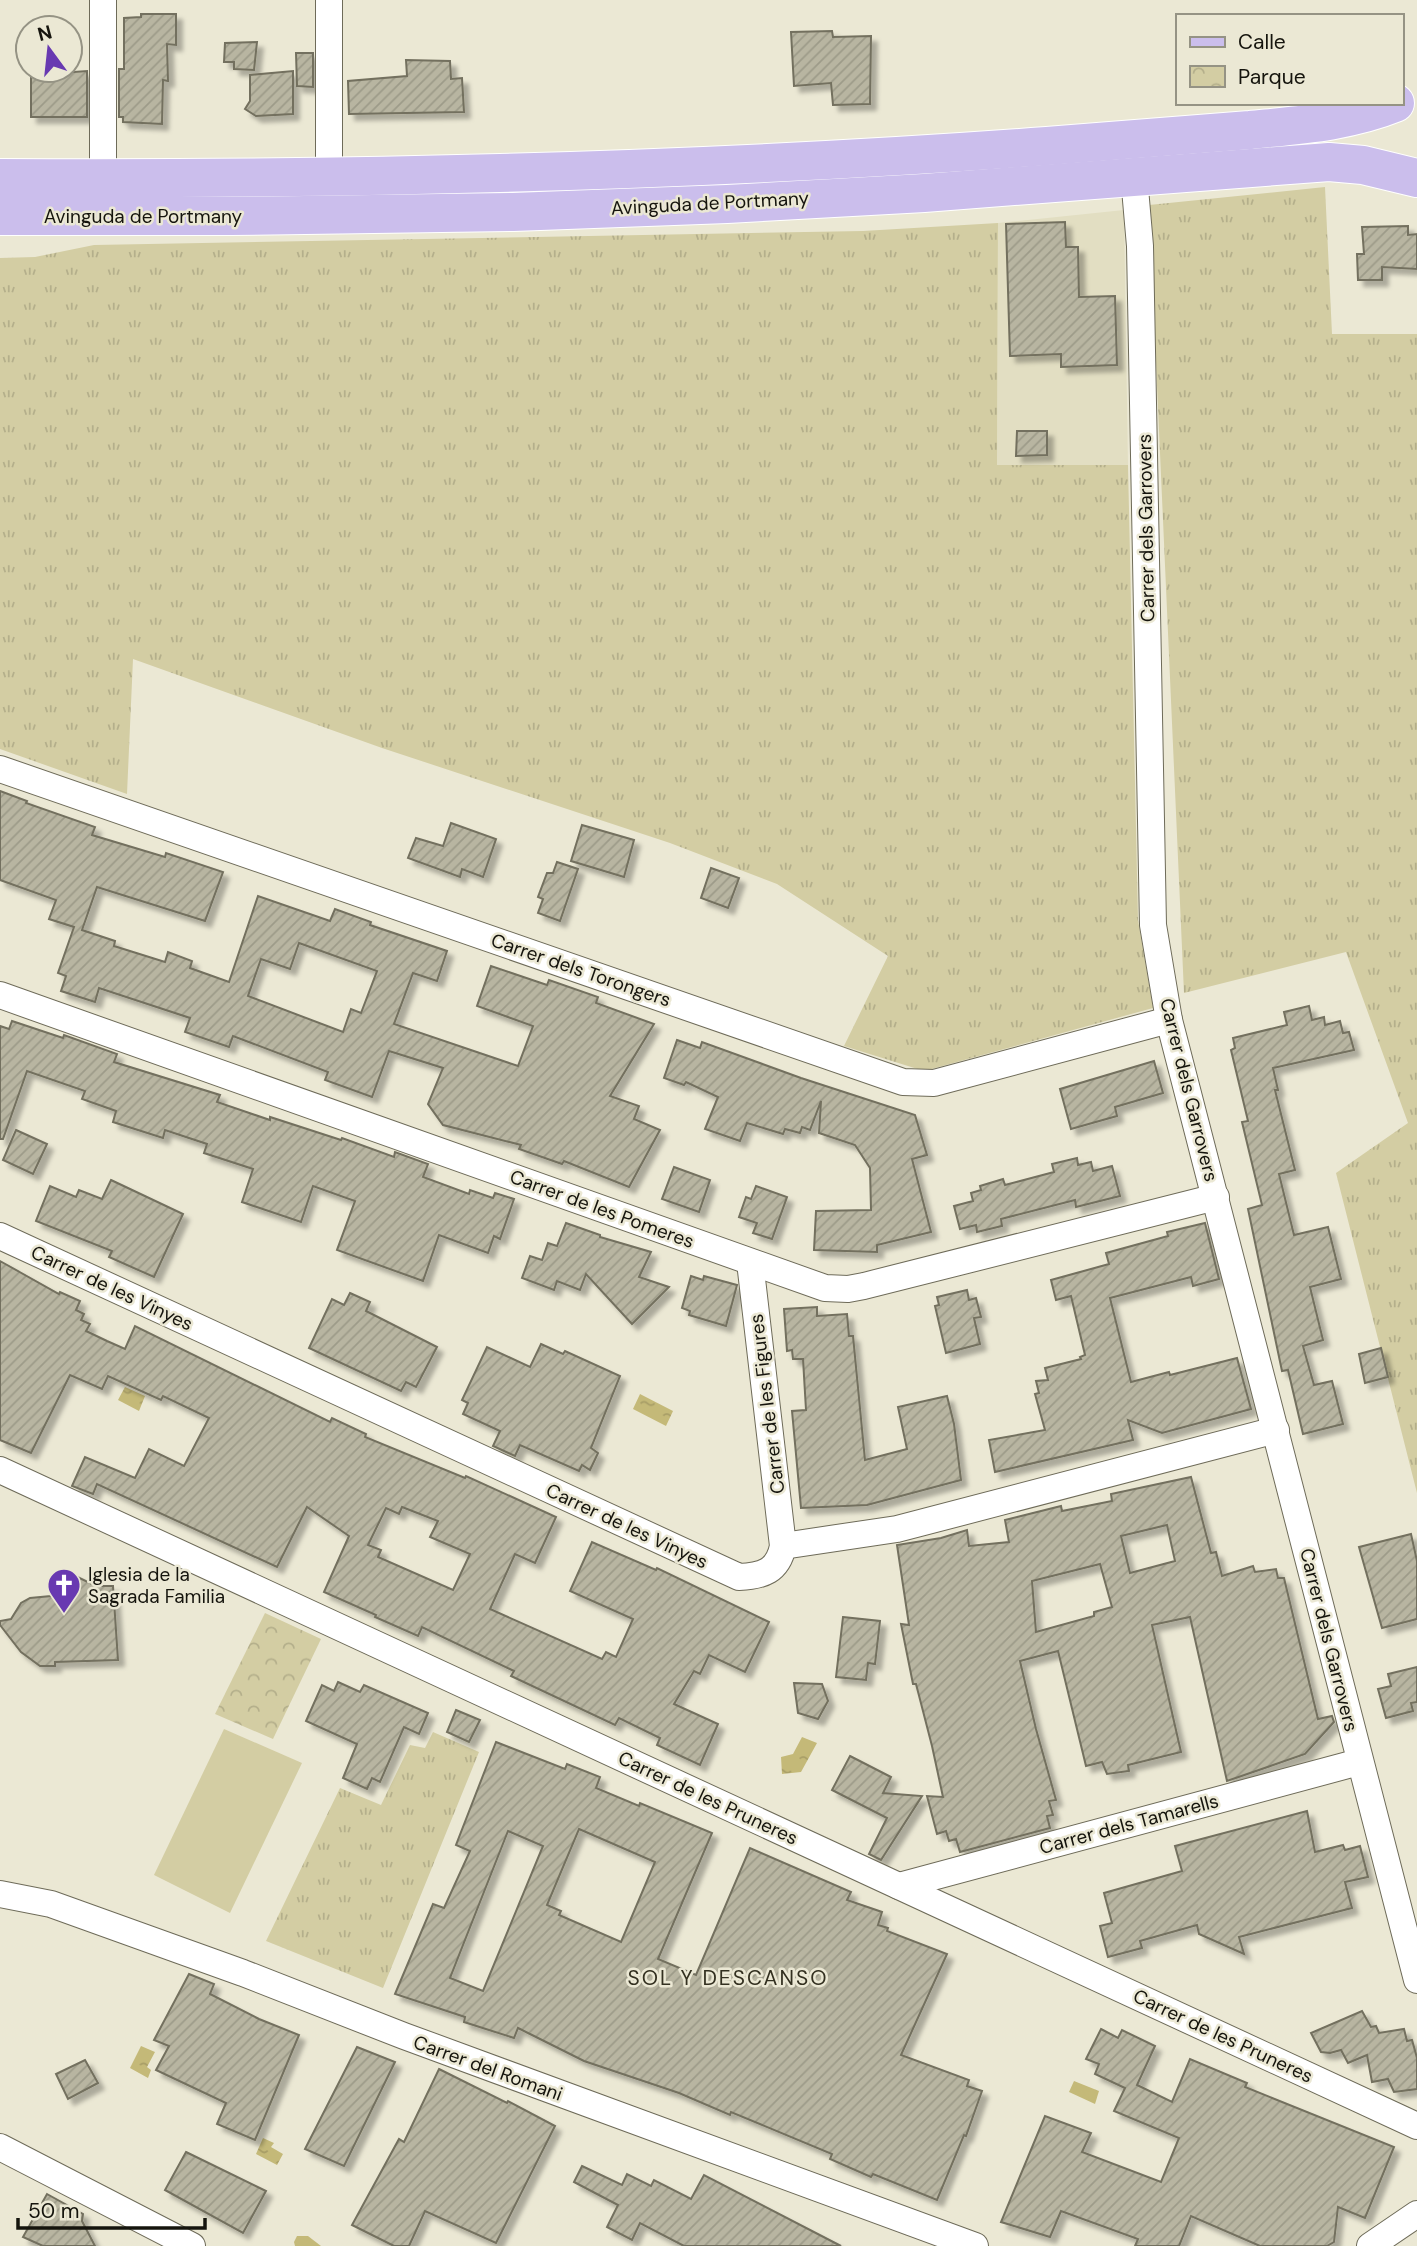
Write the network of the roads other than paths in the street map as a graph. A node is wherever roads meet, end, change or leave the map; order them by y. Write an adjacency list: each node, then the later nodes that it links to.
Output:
1 (103, 0): 6 (street)
2 (329, 0): 7 (street)
3 (1388, 105): 7 (main road, Avinguda de Portmany)
4 (1133, 177): 8 (main road, Avinguda de Portmany); 9 (main road, Avinguda de Portmany); 12 (street, Carrer dels Garrovers)
5 (0, 178): 6 (main road, Avinguda de Portmany)
6 (103, 178): 7 (main road, Avinguda de Portmany)
7 (329, 178)
8 (1417, 178)
9 (0, 216)
10 (0, 769): 12 (street, Carrer dels Torongers)
11 (0, 995): 15 (street, Carrer de les Pomeres)
12 (1169, 1020): 13 (street, Carrer dels Garrovers)
13 (1216, 1197): 15 (street, Carrer de les Pomeres); 16 (street, Carrer dels Garrovers)
14 (0, 1236): 18 (street, Carrer de les Vinyes)
15 (750, 1262): 18 (street, Carrer de les Figures)
16 (1276, 1430): 18 (street); 19 (street, Carrer dels Garrovers)
17 (0, 1470): 20 (street, Carrer de les Pruneres)
18 (783, 1546)
19 (1359, 1762): 20 (street, Carrer dels Tamarells); 22 (street, Carrer dels Garrovers)
20 (899, 1886): 23 (street, Carrer de les Pruneres)
21 (0, 1894): 27 (street, Carrer del Romani)
22 (1417, 1980)
23 (1417, 2126)
24 (0, 2147): 26 (street)
25 (1417, 2214): 28 (street)
26 (192, 2246)
27 (975, 2246)
28 (1370, 2246)

